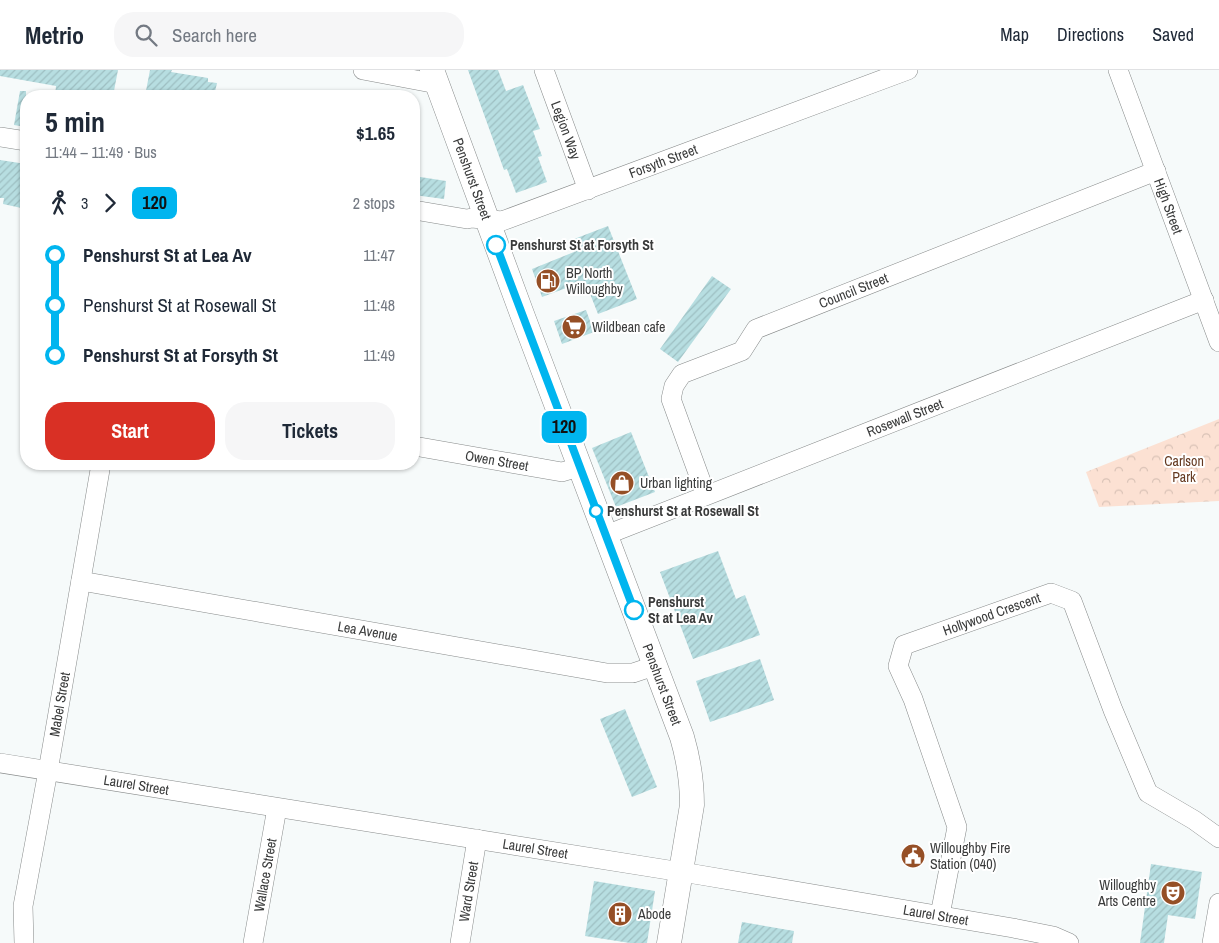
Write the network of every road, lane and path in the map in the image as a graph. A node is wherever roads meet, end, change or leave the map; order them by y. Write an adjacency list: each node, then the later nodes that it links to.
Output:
1 (363, 70): 5 (street)
2 (544, 70): 9 (street, Legion Way)
3 (908, 70): 9 (street, Forsyth Street)
4 (1118, 70): 8 (street, High Street)
5 (434, 77): 11 (main road, Penshurst Street)
6 (0, 137): 7 (street)
7 (20, 140)
8 (1156, 171): 12 (street, High Street); 17 (street, Council Street)
9 (588, 190): 11 (street, Forsyth Street)
10 (420, 211): 11 (street, Forsyth Street)
11 (487, 220): 15 (main road, Penshurst Street)
12 (1204, 300): 13 (street, High Street); 17 (street, Rosewall Street)
13 (1219, 342)
14 (420, 447): 15 (street, Owen Street)
15 (579, 467): 18 (main road, Penshurst Street)
16 (99, 470): 19 (street, Mabel Street)
17 (706, 495): 18 (street, Rosewall Street)
18 (606, 535): 20 (main road, Penshurst Street)
19 (81, 581): 20 (street, Lea Avenue); 22 (street, Mabel Street)
20 (654, 666): 26 (main road, Penshurst Street)
21 (0, 763): 22 (street, Laurel Street)
22 (48, 771): 23 (street, Laurel Street); 29 (street, Mabel Street)
23 (276, 808): 25 (street, Laurel Street); 30 (street, Wallace Street)
24 (1219, 838): 28 (street, Hollywood Crescent)
25 (477, 839): 26 (street, Laurel Street); 31 (street, Ward Street)
26 (682, 872): 28 (street, Laurel Street); 32 (main road, Penshurst Street)
27 (1219, 903): 34 (street)
28 (940, 915): 33 (street, Laurel Street)
29 (24, 943)
30 (253, 943)
31 (460, 943)
32 (669, 943)
33 (1069, 943)
34 (1212, 943)

